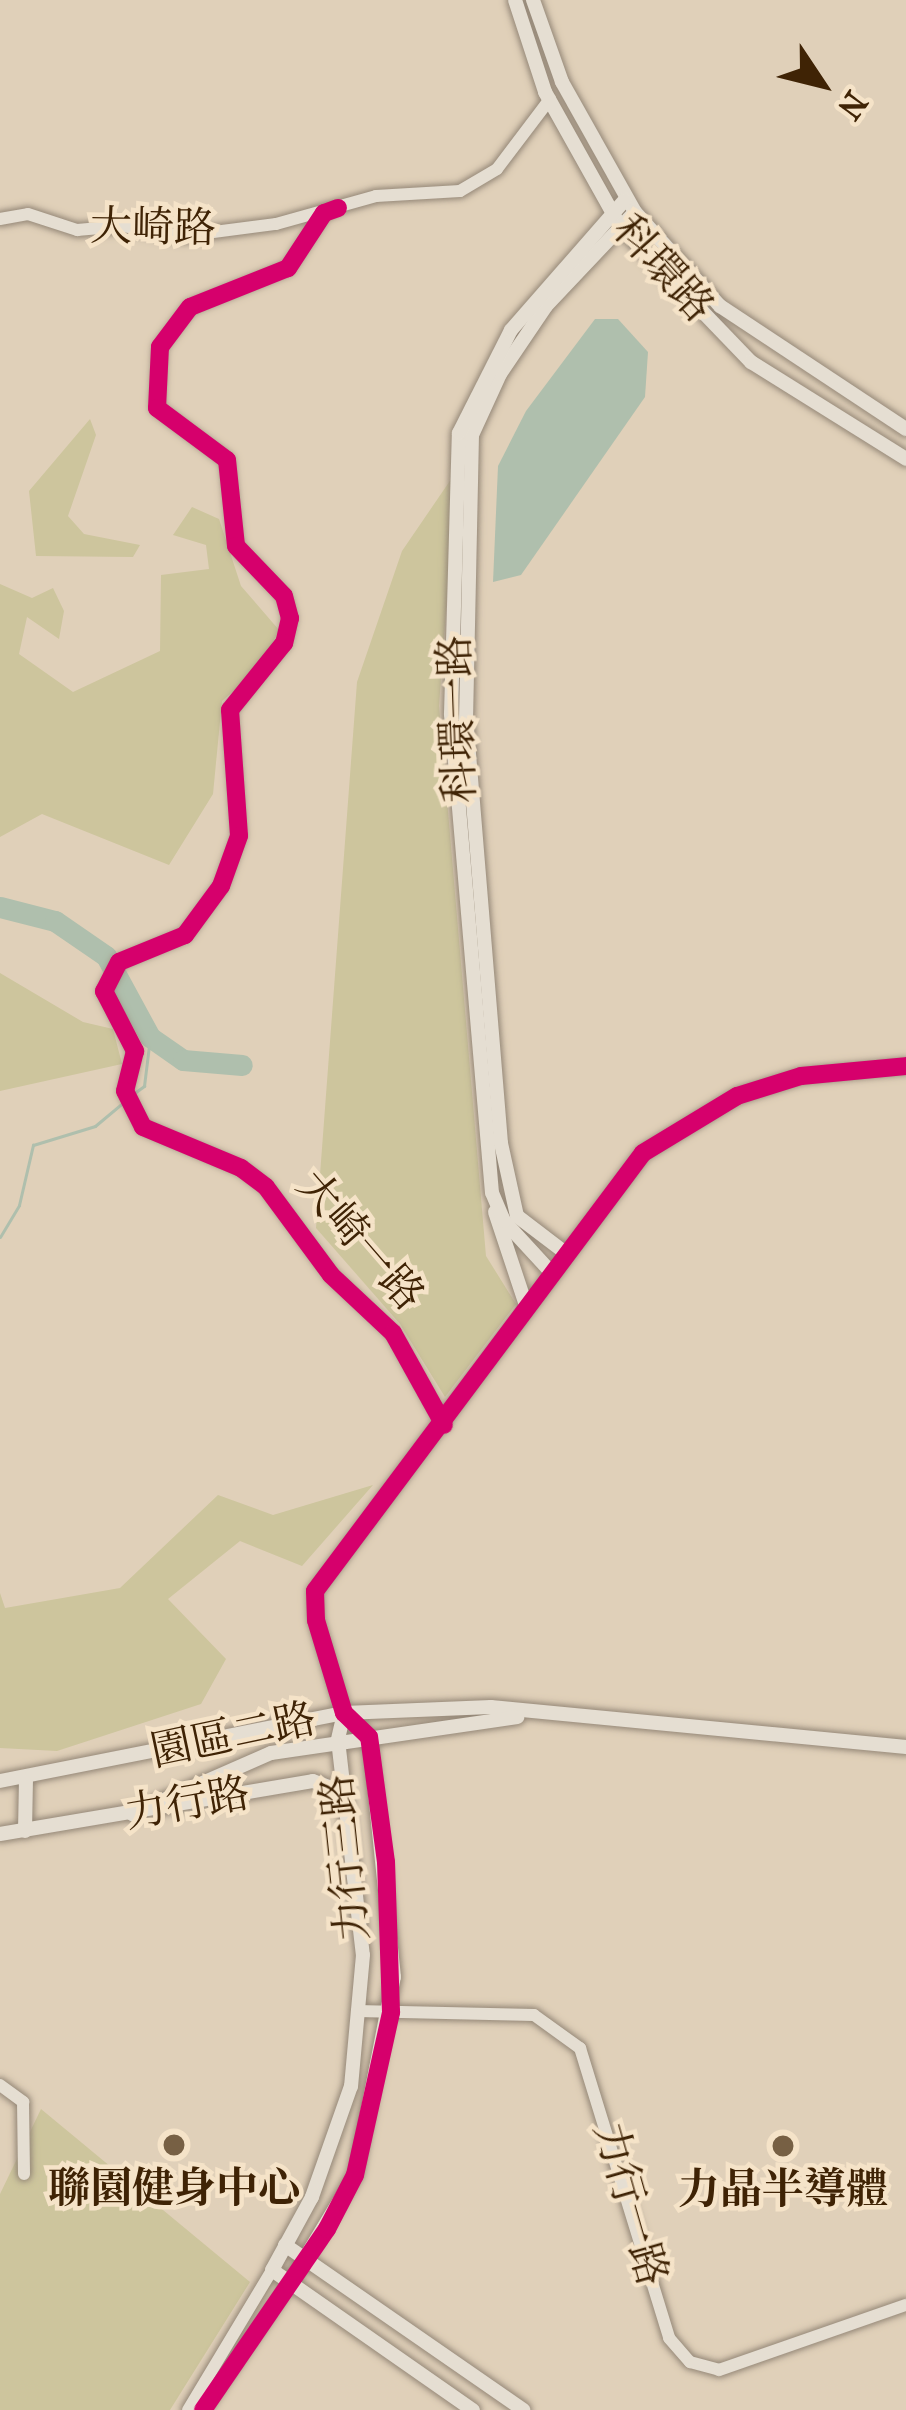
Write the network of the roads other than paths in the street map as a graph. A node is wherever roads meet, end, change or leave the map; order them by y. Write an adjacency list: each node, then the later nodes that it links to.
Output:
1 (515, 0): 3 (street, 科環路)
2 (533, 0): 4 (street, 科環路)
3 (550, 99): 5 (street, 大崎路); 7 (street, 科環路)
4 (630, 206): 7 (street, 科環一路); 8 (street, 科環路)
5 (338, 208): 6 (street, 大崎路); 15 (street, 大崎一路)
6 (0, 219)
7 (616, 221): 9 (street, 科環路); 11 (street, 科環一路); 12 (street, 科環一路)
8 (906, 429)
9 (906, 459)
10 (906, 1066): 12 (street, 力行三路)
11 (494, 1201): 13 (street); 14 (street, 科環一路)
12 (563, 1252): 13 (street, 力行三路)
13 (550, 1270): 14 (street, 力行三路)
14 (526, 1305): 15 (street, 力行三路)
15 (444, 1425): 16 (street, 力行三路)
16 (344, 1713): 17 (street, 園區二路); 18 (street, 力行三路); 19 (street, 力行三路); 21 (street, 園區二路)
17 (540, 1714): 18 (street, 園區二路); 20 (street, 園區二路)
18 (369, 1737): 19 (street, 園區二路); 28 (street, 力行三路)
19 (338, 1740): 23 (street, 園區二路); 24 (street, 力行三路)
20 (906, 1747)
21 (26, 1779): 22 (street); 25 (street)
22 (0, 1783)
23 (132, 1814): 24 (street, 力行路); 25 (street, 力行路)
24 (349, 1825): 27 (street, 力行三路)
25 (25, 1832): 26 (street, 力行路)
26 (0, 1834)
27 (357, 2012): 28 (street, 力行一路); 31 (street, 力行三路)
28 (391, 2012): 32 (street, 力行三路); 35 (street, 力行一路)
29 (0, 2085): 30 (street)
30 (24, 2174)
31 (285, 2245): 32 (street); 33 (street, 力行三路)
32 (308, 2258): 34 (street, 力行三路); 39 (street)
33 (272, 2270): 34 (street); 36 (street, 力行三路)
34 (290, 2283): 37 (street, 力行三路); 38 (street)
35 (906, 2305)
36 (188, 2410)
37 (203, 2410)
38 (473, 2410)
39 (524, 2410)

